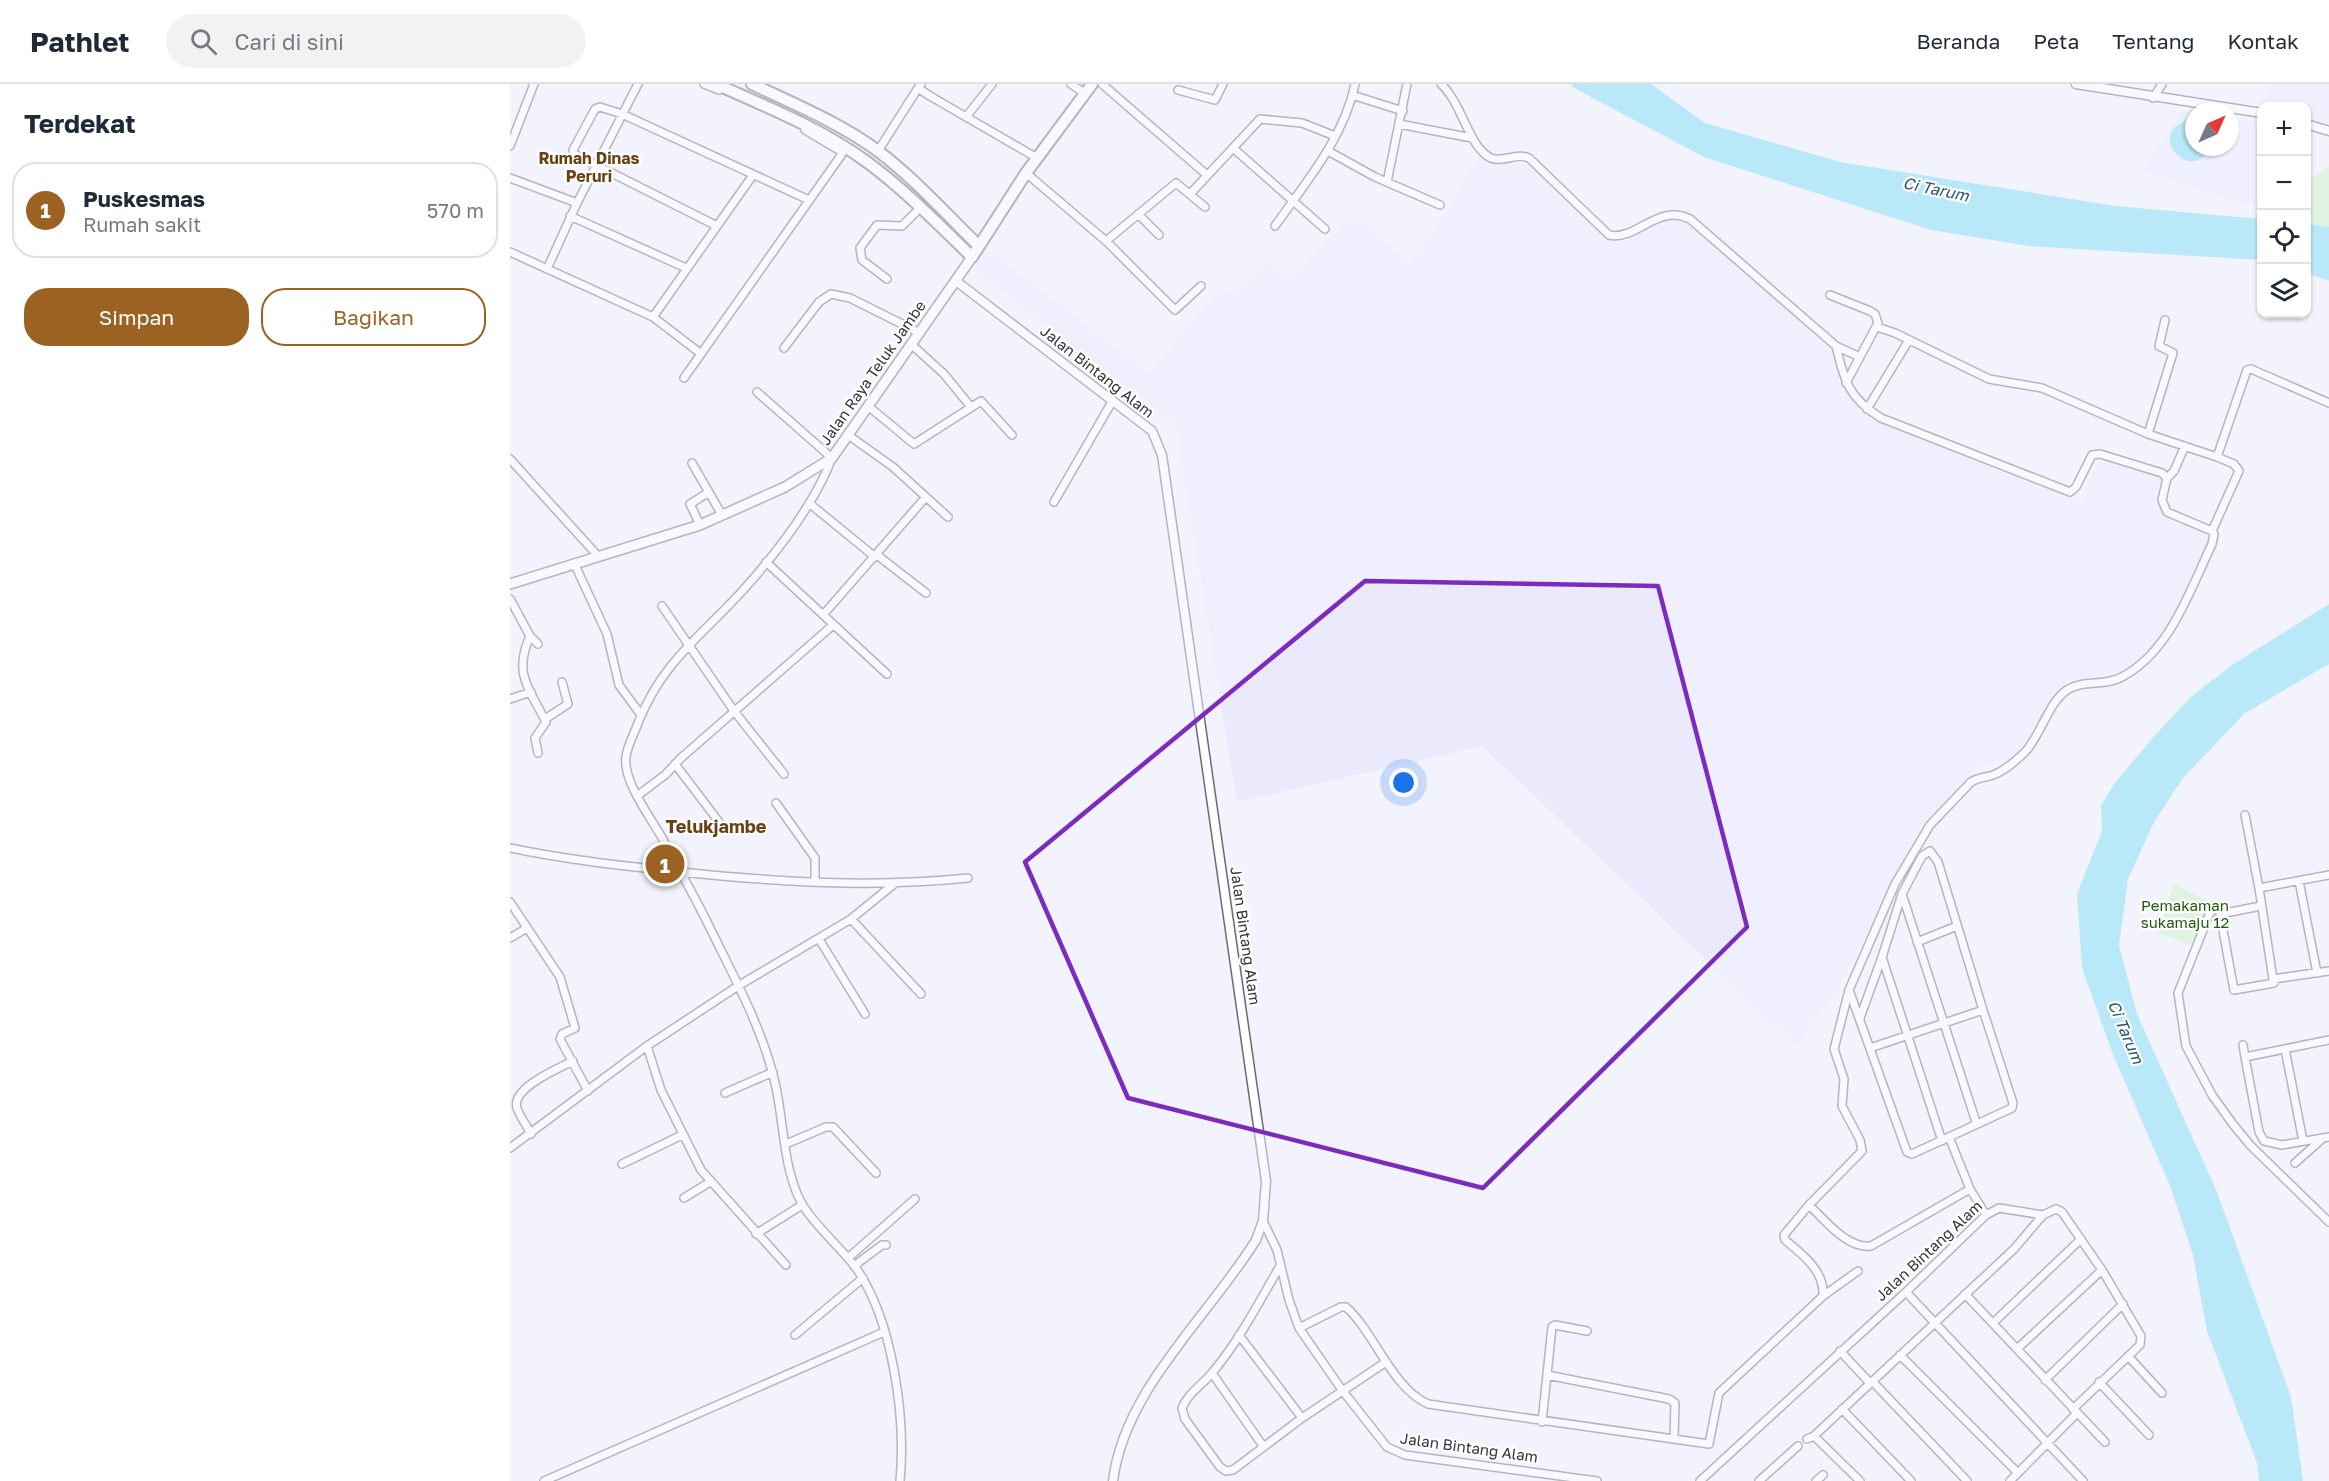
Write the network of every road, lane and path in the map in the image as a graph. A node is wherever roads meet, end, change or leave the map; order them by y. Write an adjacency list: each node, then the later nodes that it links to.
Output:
1 (534, 84): 32 (street)
2 (638, 84): 24 (street)
3 (704, 84): 34 (street)
4 (716, 84): 34 (main road)
5 (752, 84): 29 (main road)
6 (993, 84): 25 (street)
7 (1071, 84): 19 (street)
8 (1092, 84): 19 (main road)
9 (1102, 84): 41 (street)
10 (1223, 84): 18 (street)
11 (1355, 84): 20 (street)
12 (1407, 84): 22 (street)
13 (1441, 84): 31 (street)
14 (2076, 84): 17 (street)
15 (2162, 84): 21 (street)
16 (919, 86): 25 (street); 35 (street)
17 (2104, 86): 21 (street)
18 (1178, 90)
19 (1084, 93): 37 (main road)
20 (1352, 95): 22 (street); 30 (street)
21 (2153, 98): 23 (street)
22 (1403, 111): 26 (street)
23 (2257, 112)
24 (622, 114): 38 (street); 38 (street); 40 (street)
25 (966, 117): 37 (street)
26 (1399, 124): 31 (street); 43 (street)
27 (2311, 125): 28 (street)
28 (2329, 131)
29 (855, 136): 34 (street); 35 (main road)
30 (1335, 136): 33 (street); 36 (street)
31 (1472, 138): 73 (street)
32 (510, 146)
33 (1233, 148): 41 (street); 47 (street)
34 (843, 149): 45 (street); 49 (main road)
35 (878, 151): 58 (main road)
36 (1328, 151): 43 (street); 47 (street)
37 (1037, 158): 39 (main road)
38 (596, 166): 46 (street); 53 (street)
39 (1026, 173): 57 (street); 58 (main road)
40 (753, 174): 45 (street); 53 (street)
41 (1207, 175): 44 (street)
42 (510, 178): 46 (street)
43 (1387, 182): 48 (street)
44 (1191, 193): 50 (street); 51 (street)
45 (809, 200): 75 (street)
46 (577, 202): 52 (street)
47 (1292, 202): 54 (street); 55 (street)
48 (1440, 205)
49 (921, 207): 60 (main road); 63 (street)
50 (1205, 207)
51 (1138, 214): 56 (street); 57 (street)
52 (570, 216): 61 (street); 62 (street)
53 (717, 226): 61 (street)
54 (1275, 226)
55 (1325, 229)
56 (1159, 235)
57 (1106, 242): 65 (street)
58 (979, 246): 60 (main road)
59 (510, 252): 62 (street)
60 (972, 257): 64 (main road, Jalan Raya Teluk Jambe)
61 (686, 268): 67 (street)
62 (547, 269): 67 (street)
63 (887, 279)
64 (956, 281): 70 (main road, Jalan Raya Teluk Jambe); 80 (street, Jalan Bintang Alam)
65 (1201, 286)
66 (1830, 295): 69 (street)
67 (653, 317): 75 (street)
68 (2165, 320): 85 (street)
69 (1877, 327): 71 (street); 76 (street)
70 (920, 333): 72 (main road, Jalan Raya Teluk Jambe); 74 (street)
71 (1909, 340): 84 (street); 85 (street)
72 (911, 344): 82 (main road, Jalan Raya Teluk Jambe); 83 (street)
73 (1836, 346): 76 (street); 78 (street)
74 (784, 348)
75 (700, 352): 77 (street)
76 (1860, 357): 78 (street)
77 (684, 378)
78 (1845, 384): 84 (street)
79 (756, 392): 90 (street)
80 (1113, 400): 96 (street); 189 (street, Jalan Bintang Alam)
81 (2329, 403): 89 (street)
82 (868, 406): 83 (street); 86 (main road, Jalan Raya Teluk Jambe)
83 (971, 407): 87 (street)
84 (1867, 409): 93 (street)
85 (2148, 434): 88 (street)
86 (848, 435): 90 (main road, Jalan Raya Teluk Jambe); 95 (street)
87 (1012, 435)
88 (2185, 446): 89 (street); 93 (street)
89 (2217, 457): 101 (street)
90 (832, 458): 97 (street); 98 (main road, Jalan Raya Teluk Jambe)
91 (510, 459): 102 (street)
92 (692, 463): 94 (street)
93 (2167, 478): 101 (street)
94 (709, 492): 98 (street); 100 (street)
95 (925, 498): 99 (street); 103 (street)
96 (1054, 502)
97 (809, 503): 103 (street); 104 (street)
98 (722, 516): 100 (main road, Jalan Raya Teluk Jambe)
99 (948, 517)
100 (700, 525): 102 (main road, Jalan Raya Teluk Jambe)
101 (2211, 531): 152 (street)
102 (598, 556): 105 (main road, Jalan Raya Teluk Jambe)
103 (876, 556): 107 (street); 110 (street)
104 (766, 562): 110 (street); 114 (street)
105 (574, 563): 106 (main road, Jalan Raya Teluk Jambe); 120 (street)
106 (510, 584)
107 (926, 593)
108 (510, 599): 112 (street)
109 (662, 606): 114 (street)
110 (823, 615): 111 (street)
111 (833, 625): 115 (street); 119 (street)
112 (530, 636): 113 (street); 117 (street)
113 (538, 644)
114 (689, 646): 119 (street); 120 (street)
115 (887, 674)
116 (562, 682): 121 (street)
117 (531, 692): 118 (street); 121 (street)
118 (510, 699)
119 (734, 711): 123 (street); 124 (street)
120 (641, 715): 125 (street)
121 (545, 719): 122 (street)
122 (538, 753)
123 (675, 764): 125 (street); 128 (street)
124 (784, 774)
125 (637, 796): 130 (street)
126 (776, 804): 134 (street)
127 (2245, 815): 136 (street)
128 (719, 822)
129 (510, 848): 130 (street)
130 (680, 872): 134 (street); 151 (street)
131 (2329, 875): 133 (street)
132 (968, 878): 135 (street)
133 (2299, 881): 136 (street); 149 (street)
134 (815, 882): 135 (street)
135 (894, 884): 141 (street)
136 (2259, 888): 139 (street)
137 (1902, 894): 142 (street); 146 (street); 147 (street)
138 (510, 902): 143 (street)
139 (2261, 906): 150 (street); 150 (street)
140 (2211, 910): 190 (street)
141 (850, 920): 145 (street); 153 (street)
142 (1957, 926): 146 (street); 154 (street)
143 (527, 928): 144 (street); 165 (street)
144 (510, 938)
145 (819, 939): 151 (street); 155 (street)
146 (1917, 942): 157 (street)
147 (1882, 957): 156 (street); 158 (street)
148 (2329, 971): 149 (street)
149 (2317, 973): 150 (street)
150 (2274, 980)
151 (738, 986): 161 (street); 166 (street)
152 (1849, 990): 156 (street); 186 (street)
153 (921, 994)
154 (1983, 1010): 157 (street); 169 (street)
155 (865, 1014)
156 (1860, 1018): 162 (street)
157 (1945, 1022): 158 (street); 169 (street)
158 (1908, 1036): 162 (street); 174 (street)
159 (2329, 1041): 163 (street)
160 (2243, 1045): 164 (street)
161 (647, 1046): 167 (street); 171 (street)
162 (1870, 1048): 174 (street)
163 (2285, 1049): 164 (street); 175 (street)
164 (2245, 1058): 175 (street)
165 (573, 1061): 167 (street); 170 (street)
166 (773, 1072): 168 (street); 176 (street)
167 (588, 1091): 170 (street)
168 (725, 1093)
169 (1976, 1122): 172 (street)
170 (531, 1134): 177 (street)
171 (682, 1135): 179 (street); 181 (street)
172 (1949, 1137): 174 (street); 182 (street)
173 (2326, 1137): 175 (street); 178 (street)
174 (1942, 1141)
175 (2303, 1141)
176 (786, 1144): 180 (street); 185 (street)
177 (510, 1148)
178 (2295, 1163)
179 (622, 1164)
180 (876, 1173)
181 (710, 1182): 183 (street); 191 (street)
182 (1970, 1189): 186 (street); 187 (street)
183 (684, 1198)
184 (915, 1199): 194 (street)
185 (802, 1205): 191 (street); 194 (street)
186 (1809, 1205): 203 (street)
187 (1986, 1215): 188 (street, Jalan Bintang Alam); 201 (street, Jalan Bintang Alam)
188 (2043, 1215): 192 (street, Jalan Bintang Alam); 202 (street)
189 (1263, 1221): 197 (street, Jalan Bintang Alam); 241 (street)
190 (2329, 1222)
191 (756, 1234): 195 (street)
192 (2081, 1239): 198 (street, Jalan Bintang Alam); 206 (street)
193 (886, 1245): 196 (street)
194 (848, 1257): 196 (street)
195 (786, 1265)
196 (854, 1266): 200 (street)
197 (1280, 1266): 207 (street, Jalan Bintang Alam); 211 (street)
198 (2102, 1270): 204 (street, Jalan Bintang Alam); 212 (street)
199 (1858, 1271): 203 (street)
200 (863, 1278): 209 (street); 210 (street)
201 (1906, 1292): 205 (street); 213 (street, Jalan Bintang Alam)
202 (1965, 1294): 205 (street); 206 (street)
203 (1823, 1296): 229 (street)
204 (2123, 1304): 215 (street, Jalan Bintang Alam); 219 (street)
205 (1935, 1321): 214 (street); 231 (street)
206 (1993, 1323): 212 (street)
207 (1299, 1328): 216 (street); 222 (street, Jalan Bintang Alam)
208 (1587, 1331): 218 (street)
209 (884, 1332): 239 (street); 240 (street)
210 (795, 1335)
211 (1239, 1335): 217 (street); 226 (street)
212 (2017, 1349): 219 (street)
213 (1840, 1351): 220 (street); 238 (street, Jalan Bintang Alam)
214 (1900, 1354): 220 (street); 234 (street)
215 (2128, 1356): 221 (street, Jalan Bintang Alam); 223 (street)
216 (1386, 1362): 222 (street); 227 (street)
217 (1212, 1373): 232 (street); 232 (street)
218 (1546, 1375): 227 (street); 229 (street)
219 (2045, 1380): 225 (street)
220 (1871, 1382): 224 (street); 247 (street)
221 (2099, 1382): 225 (street, Jalan Bintang Alam); 228 (street)
222 (1342, 1390): 226 (street); 237 (street, Jalan Bintang Alam)
223 (2162, 1393)
224 (1842, 1409): 245 (street); 246 (street)
225 (2075, 1411): 230 (street); 231 (street, Jalan Bintang Alam)
226 (1302, 1418): 232 (street)
227 (1542, 1422): 229 (street)
228 (2150, 1435)
229 (1674, 1438)
230 (2104, 1442)
231 (2049, 1443): 234 (street, Jalan Bintang Alam); 235 (street)
232 (1263, 1446)
233 (1798, 1446): 243 (street)
234 (2018, 1473): 248 (street, Jalan Bintang Alam)
235 (2076, 1474): 249 (street); 250 (street)
236 (1823, 1475): 244 (street)
237 (1556, 1478): 242 (street, Jalan Bintang Alam)
238 (1705, 1479)
239 (544, 1481)
240 (900, 1481)
241 (1113, 1481)
242 (1597, 1481)
243 (1759, 1481)
244 (1816, 1481)
245 (1860, 1481)
246 (1911, 1481)
247 (1966, 1481)
248 (2010, 1481)
249 (2069, 1481)
250 (2083, 1481)

